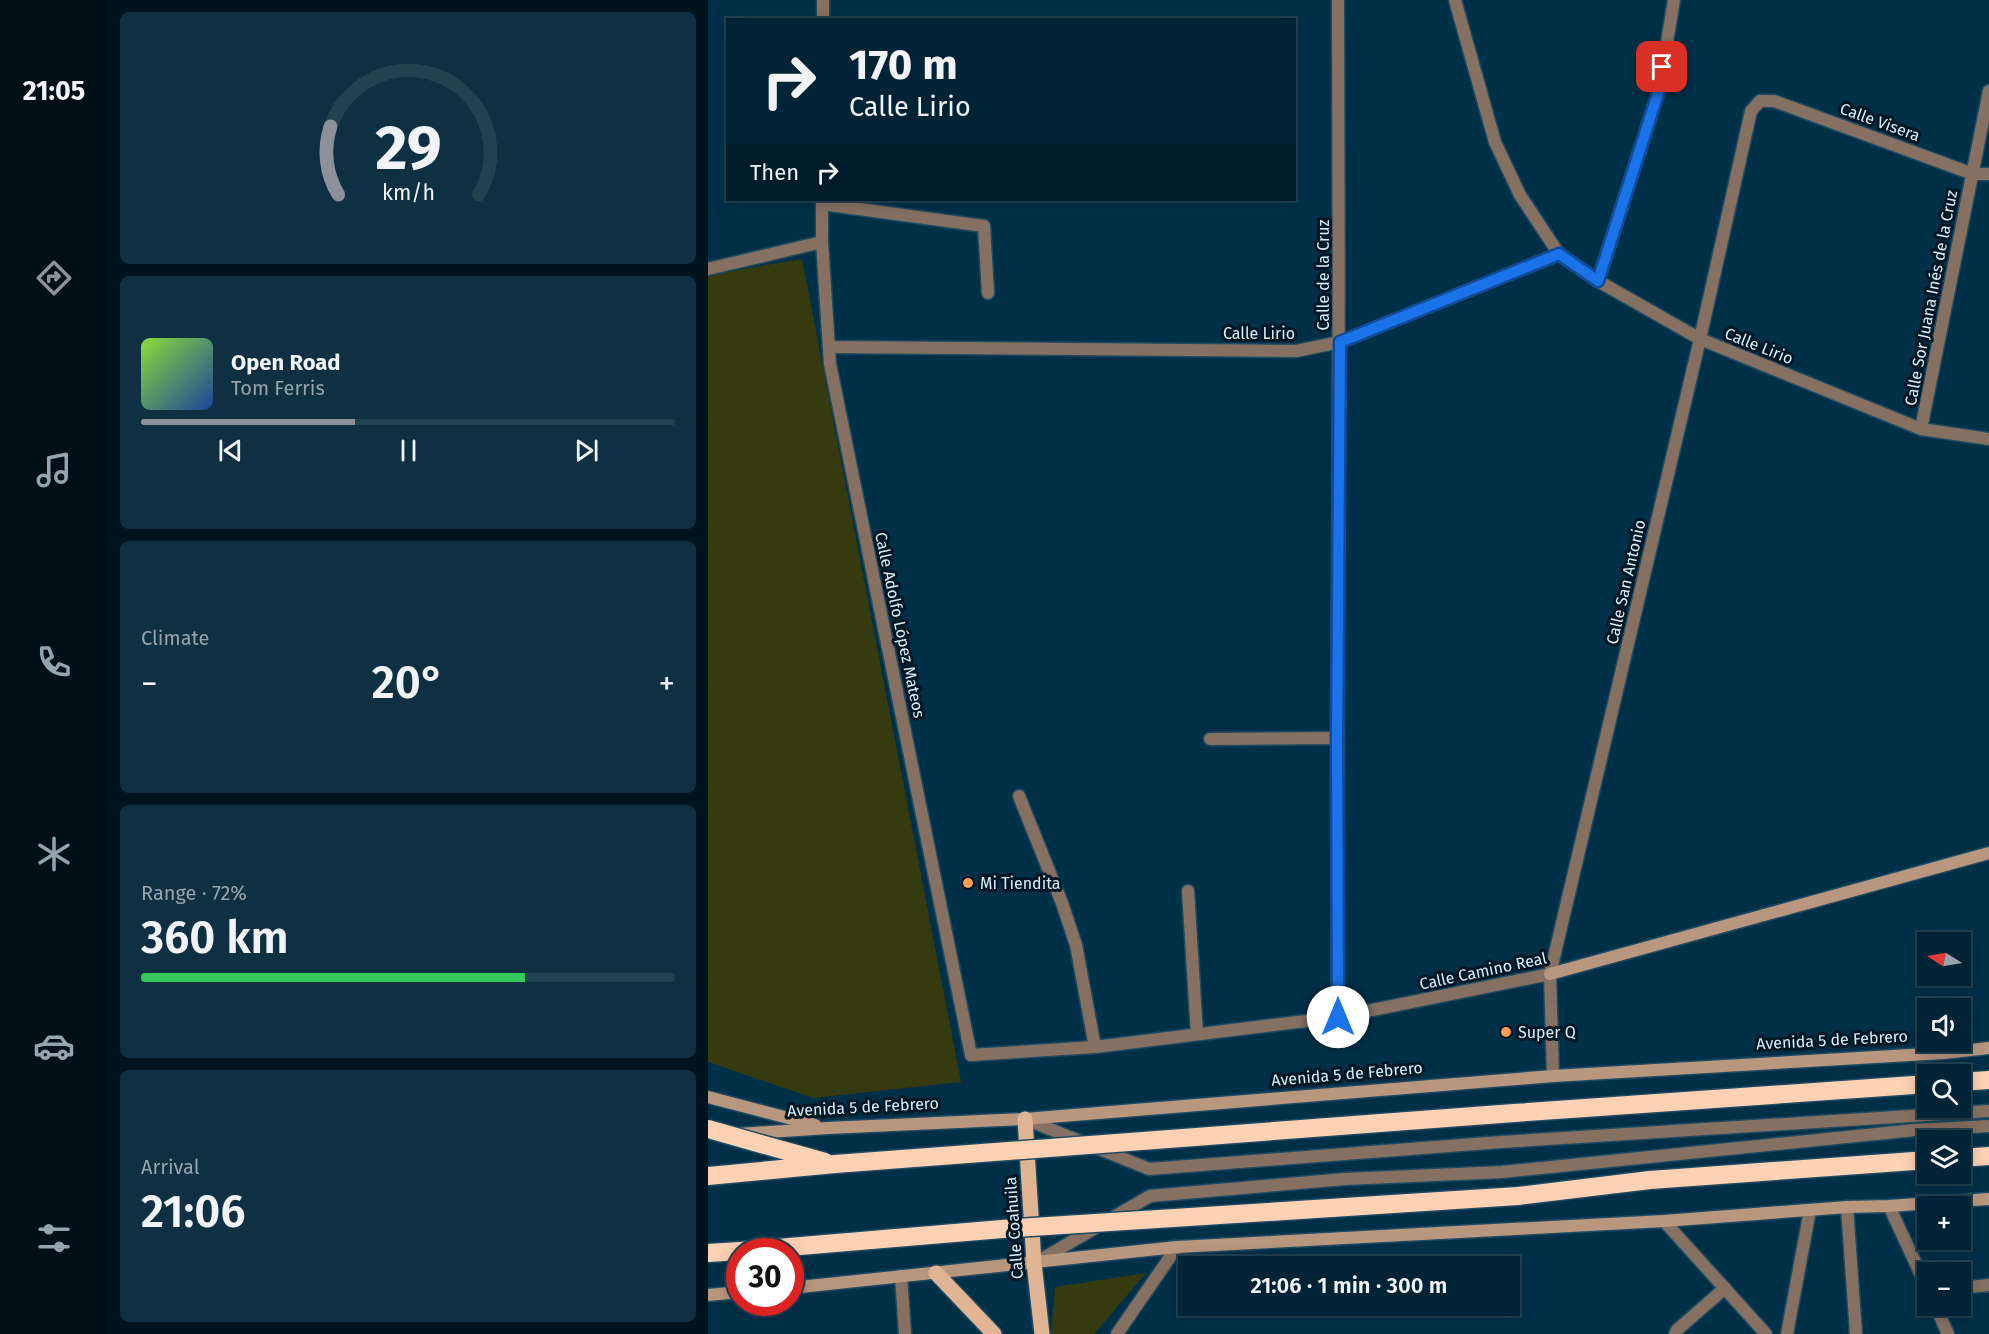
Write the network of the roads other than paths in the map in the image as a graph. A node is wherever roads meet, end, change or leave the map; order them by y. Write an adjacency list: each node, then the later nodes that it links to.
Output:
1 (823, 0): 5 (street)
2 (1338, 0): 17 (street, Calle de la Cruz)
3 (1455, 0): 12 (street)
4 (1674, 0): 14 (street)
5 (823, 18)
6 (1989, 91): 8 (street, Calle Sor Juana Inés de la Cruz)
7 (1760, 101): 8 (street, Calle Visera); 16 (street, Calle San Antonio)
8 (1973, 174): 9 (street, Calle Visera); 19 (street, Calle Sor Juana Inés de la Cruz)
9 (1989, 174)
10 (822, 202): 11 (street, Calle Adolfo López Mateos); 15 (street)
11 (822, 242): 13 (street); 18 (street, Calle Adolfo López Mateos)
12 (1559, 254): 14 (street, Calle Lirio); 17 (street, Calle Lirio)
13 (708, 269)
14 (1598, 281): 16 (street, Calle Lirio)
15 (988, 293)
16 (1700, 339): 19 (street, Calle Lirio); 26 (street, Calle San Antonio)
17 (1340, 342): 18 (street, Calle Lirio); 21 (street, Calle de la Cruz)
18 (829, 347): 31 (street, Calle Adolfo López Mateos)
19 (1921, 429): 20 (street, Calle Lirio)
20 (1989, 439)
21 (1337, 738): 22 (street); 27 (street, Calle de la Cruz)
22 (1210, 739)
23 (1019, 796): 29 (street)
24 (1989, 854): 26 (main road, Calle Camino Real)
25 (1188, 891): 28 (street)
26 (1550, 974): 27 (street, Calle Camino Real); 32 (street, Calle San Antonio)
27 (1338, 1017): 28 (street, Calle Camino Real)
28 (1197, 1034): 29 (street, Calle Camino Real)
29 (1095, 1047): 31 (street, Calle Camino Real)
30 (1989, 1048): 32 (main road, Avenida 5 de Febrero)
31 (971, 1055)
32 (1553, 1076): 38 (main road, Avenida 5 de Febrero)
33 (1989, 1080): 34 (highway)
34 (1971, 1081)
35 (1917, 1085): 46 (highway, bridge)
36 (708, 1097): 40 (main road)
37 (1989, 1111): 38 (street)
38 (1025, 1119): 40 (main road, Avenida 5 de Febrero); 57 (main road, Calle Coahuila)
39 (1989, 1126): 57 (street)
40 (828, 1128): 42 (main road, Avenida 5 de Febrero)
41 (708, 1130): 46 (highway, bridge)
42 (708, 1136)
43 (1989, 1156): 44 (highway)
44 (1971, 1157)
45 (1917, 1161): 53 (highway, bridge)
46 (835, 1164): 47 (highway, bridge)
47 (708, 1176)
48 (1989, 1199): 49 (main road)
49 (1889, 1206): 50 (main road); 58 (street)
50 (1847, 1207): 51 (main road); 75 (street)
51 (1810, 1210): 52 (main road); 74 (street)
52 (1664, 1221): 54 (main road); 64 (street)
53 (804, 1246)
54 (1177, 1247): 57 (main road); 71 (street)
55 (726, 1252): 56 (highway)
56 (708, 1253)
57 (1034, 1263): 59 (main road); 70 (main road, Calle Coahuila)
58 (1917, 1266)
59 (936, 1273): 60 (main road); 69 (main road)
60 (902, 1276): 62 (main road); 68 (street)
61 (1989, 1285): 63 (street)
62 (804, 1286)
63 (1971, 1287)
64 (1725, 1288): 72 (street); 73 (street)
65 (726, 1293): 66 (main road)
66 (708, 1295)
67 (1940, 1316): 76 (street)
68 (905, 1334)
69 (994, 1334)
70 (1042, 1334)
71 (1117, 1334)
72 (1675, 1334)
73 (1766, 1334)
74 (1787, 1334)
75 (1856, 1334)
76 (1948, 1334)

